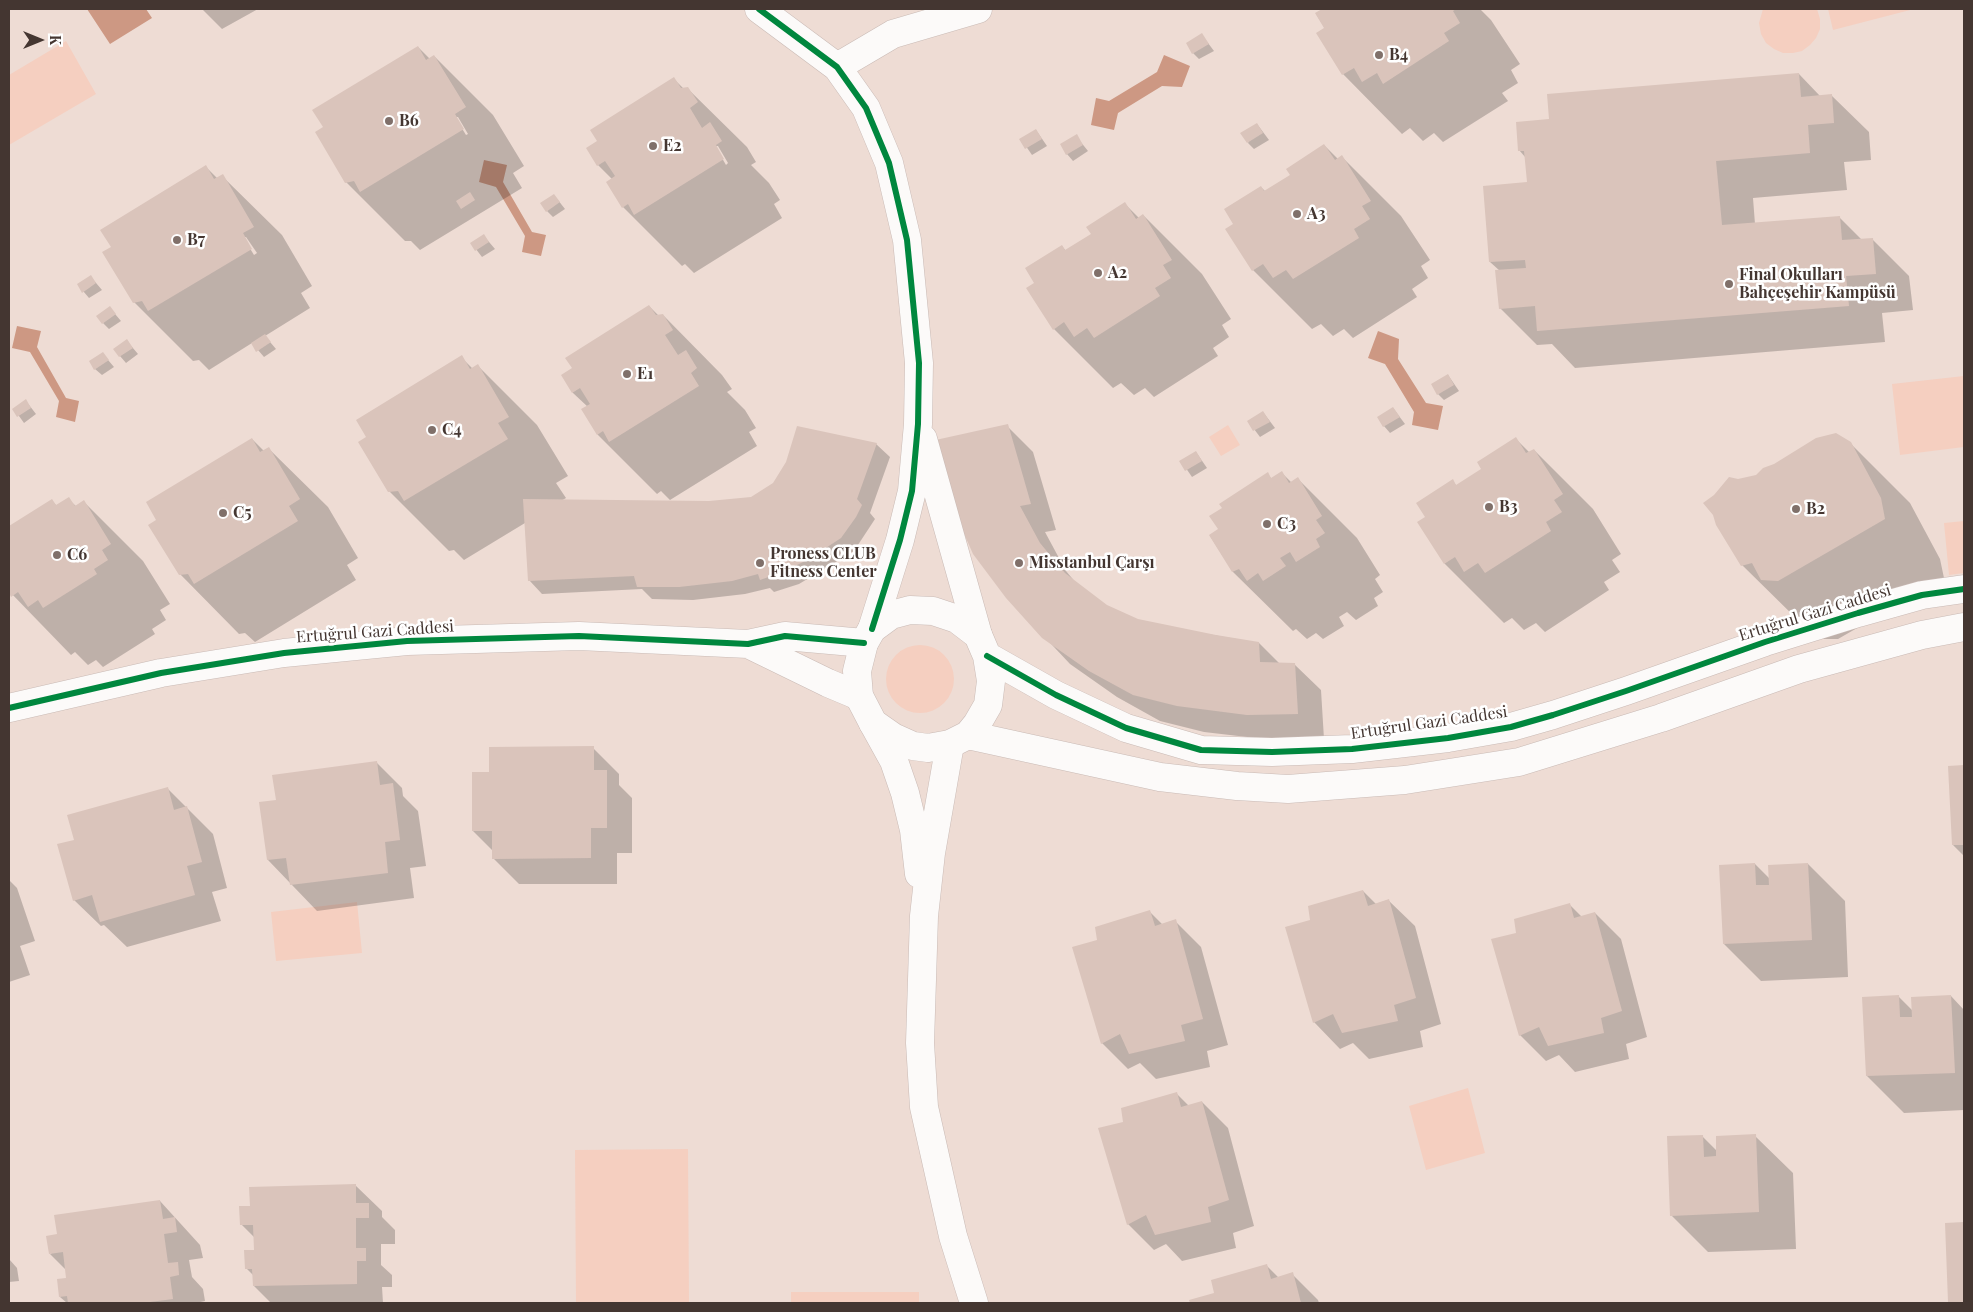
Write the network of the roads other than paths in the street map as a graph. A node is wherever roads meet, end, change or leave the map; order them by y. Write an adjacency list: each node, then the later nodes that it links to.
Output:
1 (759, 9): 3 (street)
2 (978, 9): 3 (street)
3 (837, 67): 4 (street)
4 (918, 424): 7 (street); 9 (street)
5 (1964, 589): 9 (street, Ertuğrul Gazi Caddesi)
6 (1964, 627): 13 (street)
7 (868, 636): 8 (street); 9 (street); 10 (street)
8 (748, 644): 10 (street); 11 (street, Ertuğrul Gazi Caddesi)
9 (982, 645): 13 (street)
10 (859, 696): 12 (street)
11 (9, 708)
12 (873, 723): 13 (street); 14 (street)
13 (959, 739): 14 (street)
14 (924, 916): 15 (street)
15 (974, 1303)

